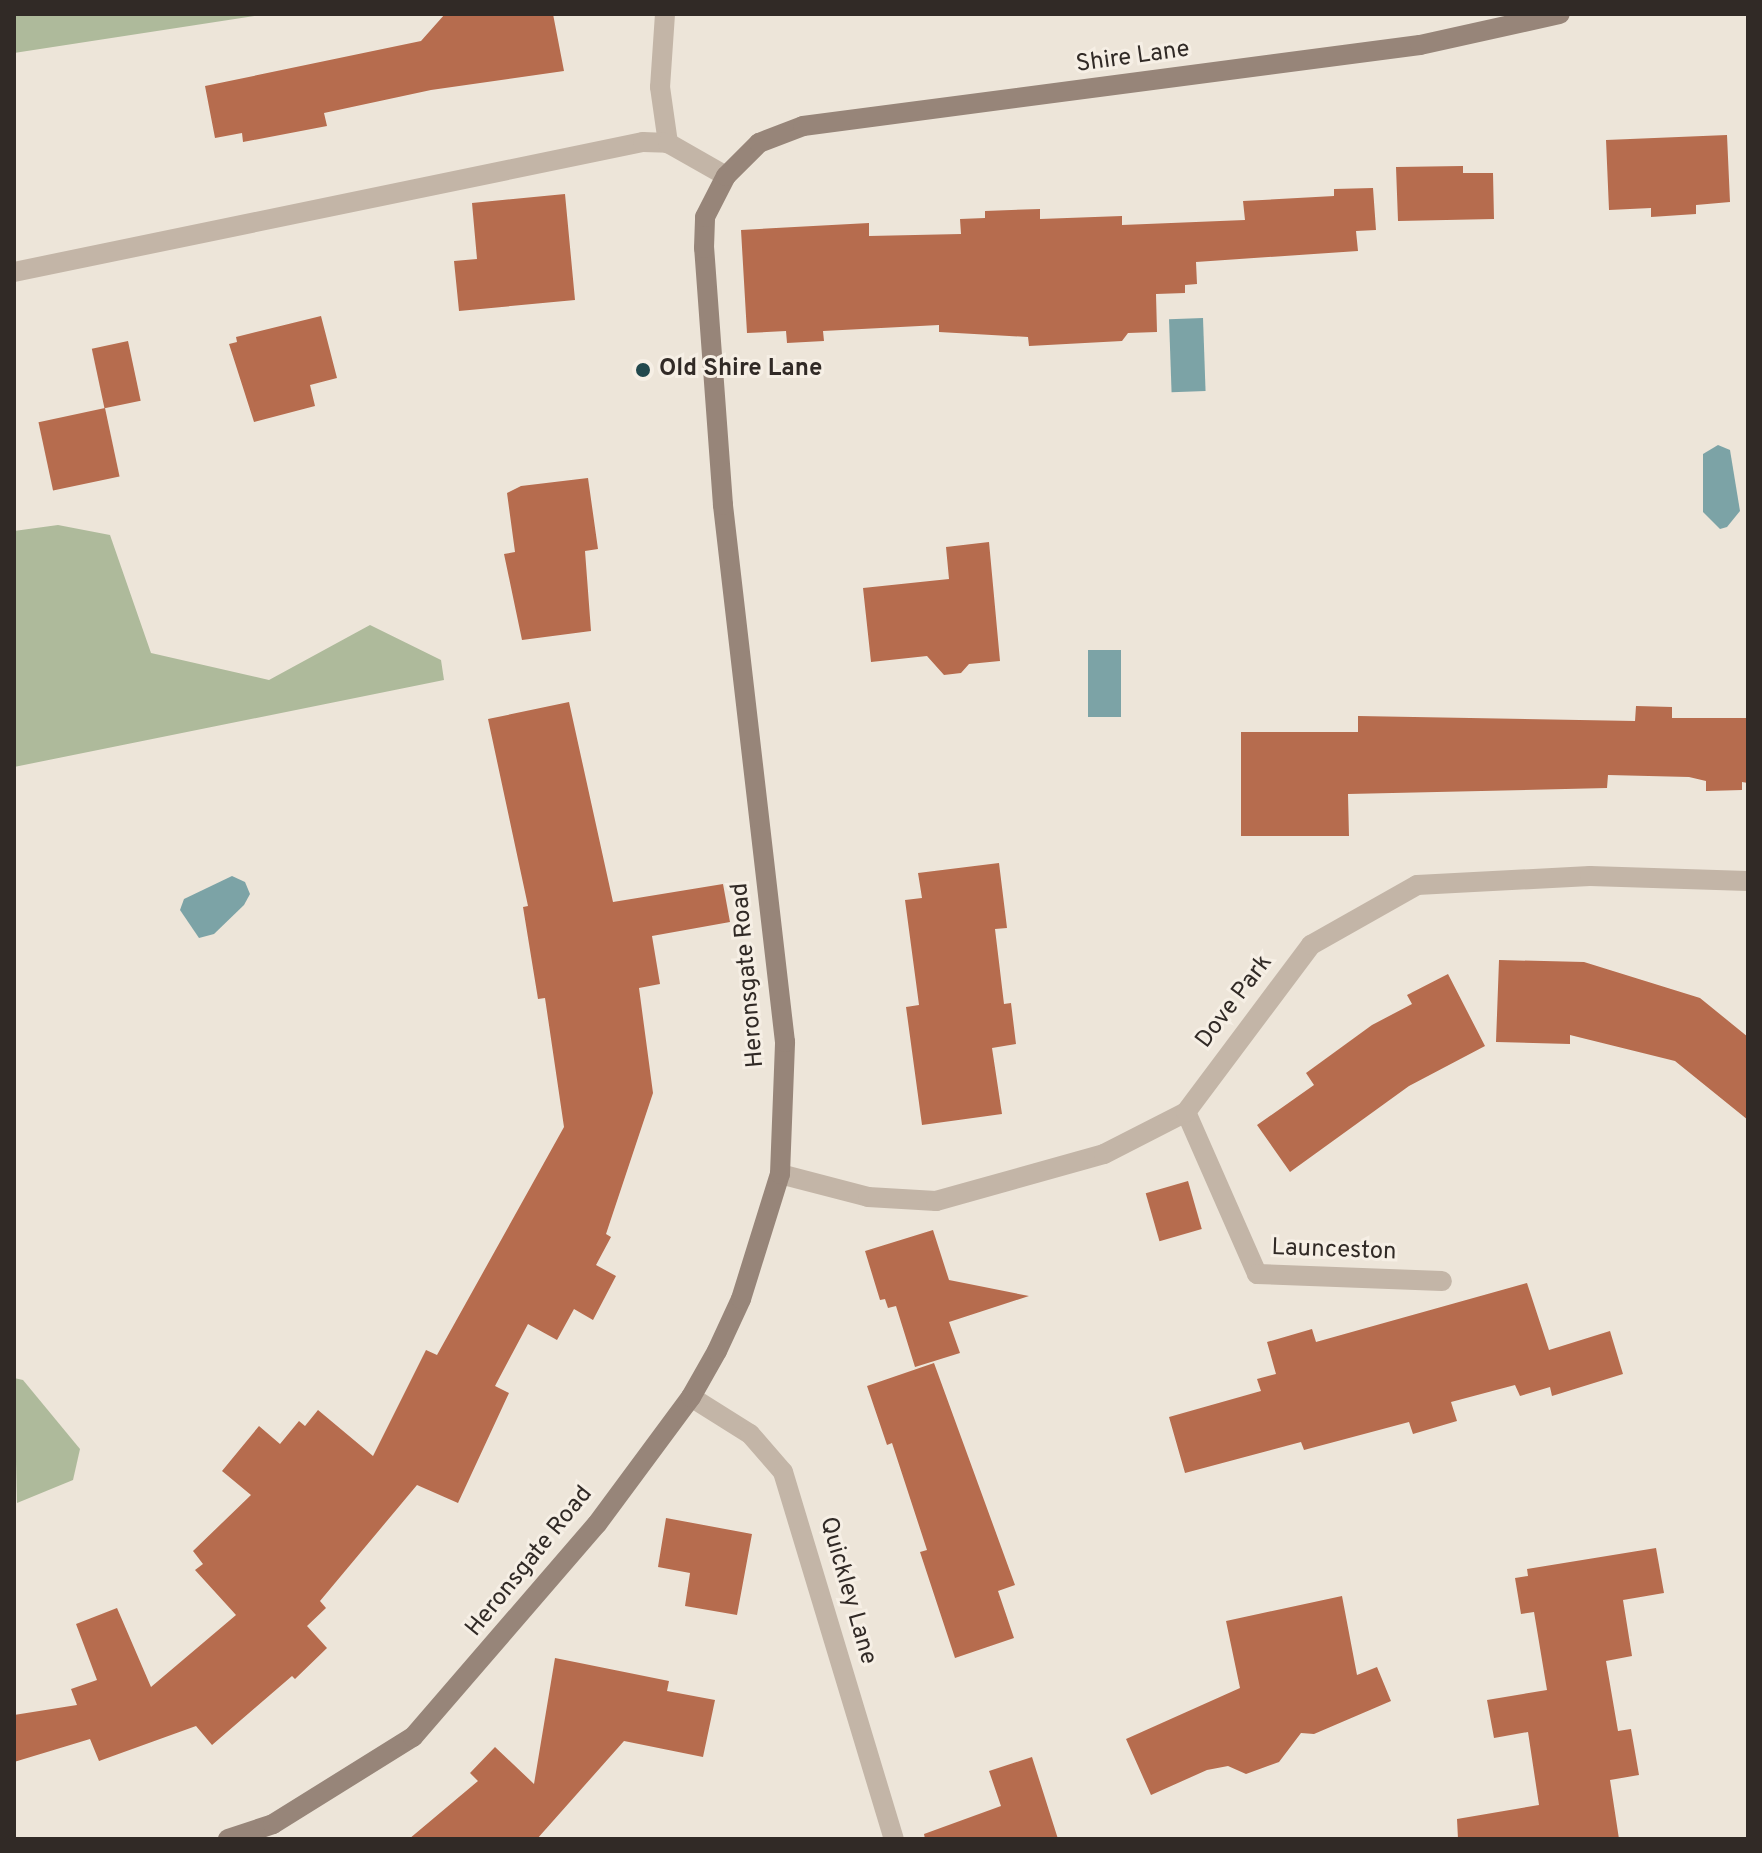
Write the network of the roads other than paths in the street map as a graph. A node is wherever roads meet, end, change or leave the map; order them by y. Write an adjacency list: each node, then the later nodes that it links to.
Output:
1 (665, 14): 3 (street)
2 (1560, 14): 4 (street, Shire Lane)
3 (668, 143): 4 (street); 5 (street)
4 (726, 176): 8 (street, Heronsgate Road)
5 (14, 272)
6 (1748, 881): 7 (street, Dove Park)
7 (1186, 1112): 8 (street, Dove Park); 9 (street, Launceston)
8 (780, 1174): 10 (street, Heronsgate Road)
9 (1442, 1281)
10 (691, 1397): 11 (street, Heronsgate Road); 12 (street, Quickley Lane)
11 (228, 1839)
12 (894, 1839)

